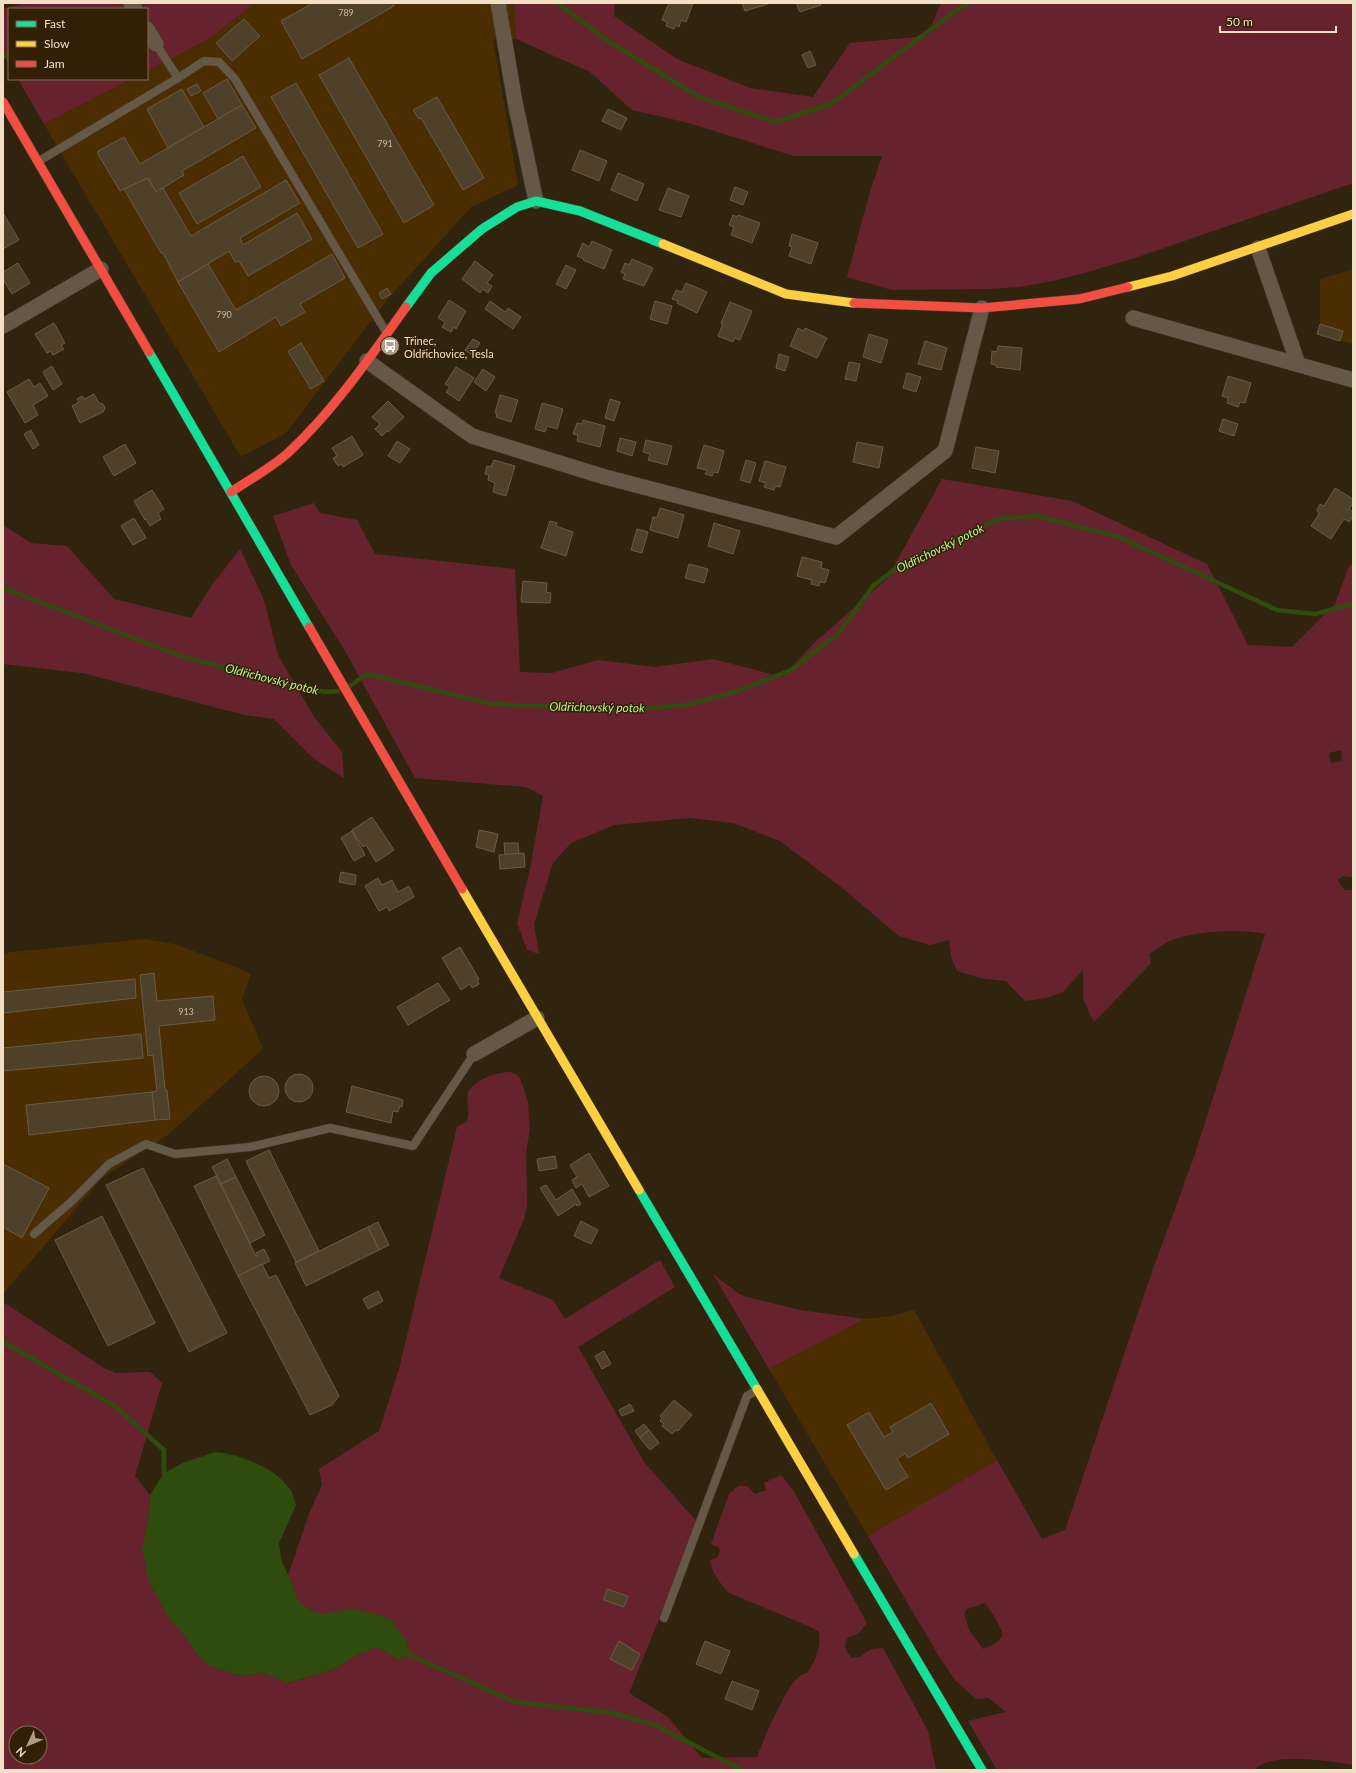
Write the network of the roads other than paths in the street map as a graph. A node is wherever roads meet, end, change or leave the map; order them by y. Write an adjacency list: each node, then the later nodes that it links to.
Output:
1 (498, 3): 7 (street)
2 (148, 31): 3 (street)
3 (156, 44): 4 (lane)
4 (178, 78): 6 (lane); 14 (lane)
5 (3, 102): 6 (main road)
6 (38, 161): 10 (main road)
7 (536, 202): 11 (main road); 14 (main road)
8 (1353, 214): 9 (main road)
9 (1258, 248): 11 (main road); 16 (street)
10 (100, 269): 13 (street); 18 (main road)
11 (982, 308): 15 (street)
12 (1133, 318): 16 (street)
13 (3, 326)
14 (387, 334): 15 (main road)
15 (367, 361): 18 (main road)
16 (1298, 364): 17 (street)
17 (1353, 380)
18 (231, 492): 19 (main road)
19 (537, 1018): 20 (street); 22 (main road)
20 (474, 1054): 21 (lane)
21 (34, 1234)
22 (756, 1390): 23 (lane); 24 (main road)
23 (664, 1618)
24 (982, 1770)

